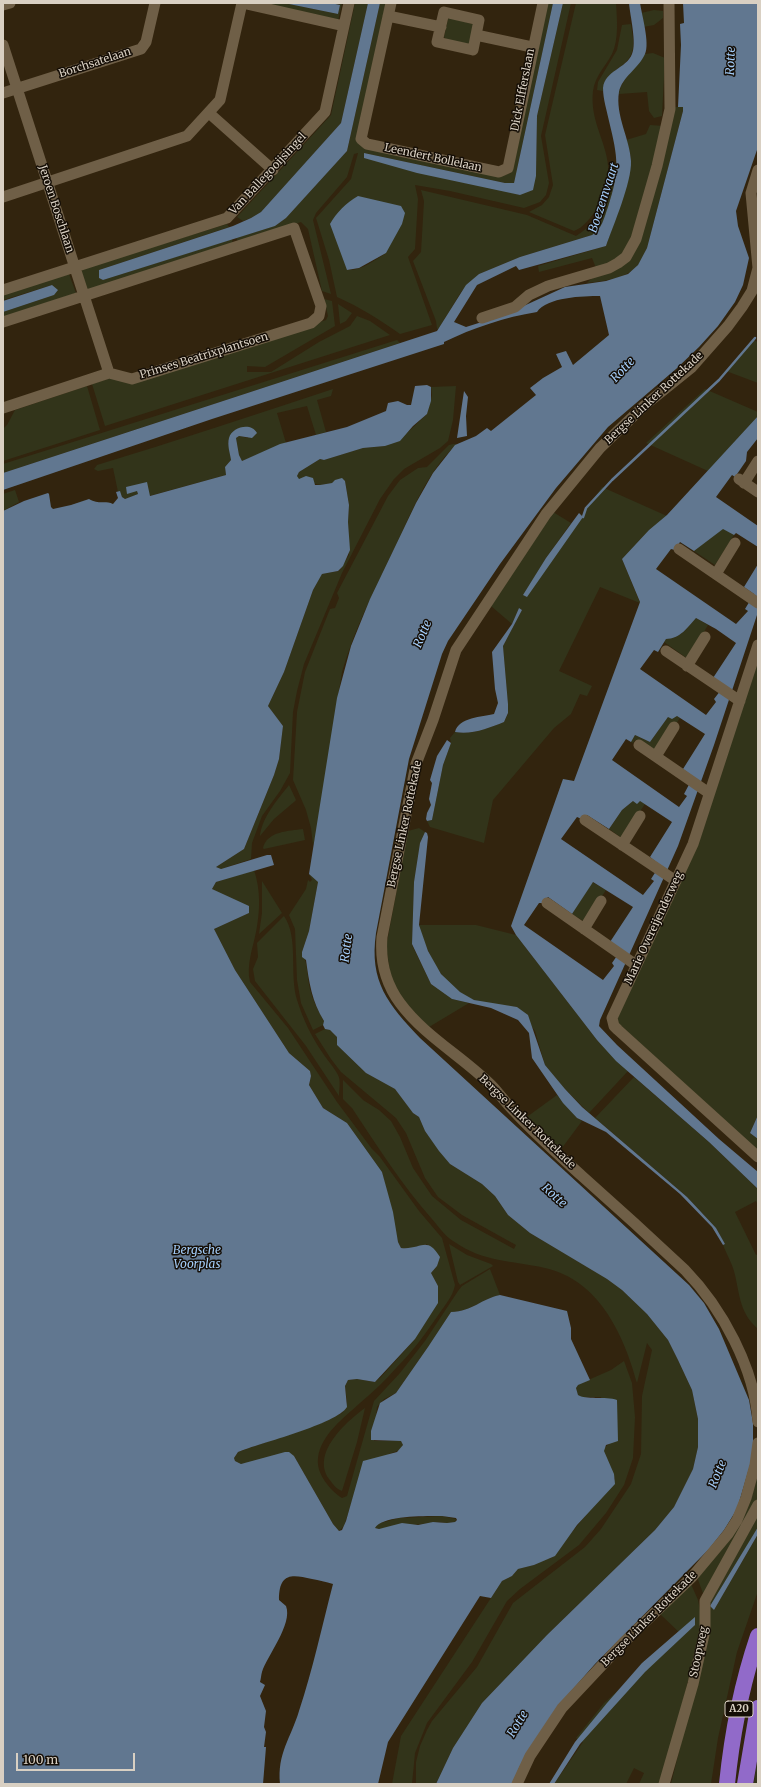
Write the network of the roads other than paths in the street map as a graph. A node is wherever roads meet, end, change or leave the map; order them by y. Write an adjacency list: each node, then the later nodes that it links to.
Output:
1 (10, 3): 8 (street)
2 (155, 3): 15 (street, Borchsatelaan)
3 (242, 3): 10 (street); 17 (street)
4 (349, 3): 10 (street, Van Ballegooijsingel)
5 (391, 3): 9 (street)
6 (542, 3): 14 (street, Dick Elfferslaan)
7 (669, 3): 26 (street)
8 (3, 5)
9 (388, 16): 11 (street); 20 (street, Leendert Bollelaan)
10 (344, 26): 18 (street, Van Ballegooijsingel)
11 (441, 27): 12 (street); 12 (street)
12 (476, 35): 14 (street)
13 (3, 45): 15 (street, Jeroen Boschlaan)
14 (532, 47): 20 (street, Dick Elfferslaan)
15 (17, 88): 16 (street, Borchsatelaan); 21 (street, Jeroen Boschlaan)
16 (3, 93)
17 (209, 113): 18 (street); 21 (street)
18 (273, 170): 23 (street, Van Ballegooijsingel)
19 (758, 170): 54 (street, Bergse Linker Rottekade)
20 (499, 172)
21 (48, 183): 22 (street); 23 (street, Jeroen Boschlaan)
22 (3, 197)
23 (75, 267): 24 (street, Van Ballegooijsingel); 25 (street, Jeroen Boschlaan)
24 (3, 290)
25 (84, 296): 27 (street); 28 (street, Jeroen Boschlaan); 28 (street, Prinses Beatrixplantsoen)
26 (482, 318)
27 (3, 322)
28 (109, 373): 29 (street)
29 (3, 408)
30 (758, 461): 31 (street)
31 (758, 492)
32 (735, 543): 34 (street)
33 (679, 549): 34 (street)
34 (716, 574): 35 (street)
35 (754, 600)
36 (705, 637): 39 (street)
37 (758, 645): 40 (street, Marie Overeijenderweg)
38 (666, 652): 39 (street)
39 (687, 666): 40 (street)
40 (736, 699): 44 (street, Marie Overeijenderweg)
41 (674, 728): 43 (street)
42 (639, 745): 43 (street)
43 (656, 756): 44 (street)
44 (705, 790): 48 (street, Marie Overeijenderweg)
45 (640, 816): 47 (street)
46 (585, 820): 47 (street)
47 (622, 845): 48 (street)
48 (672, 879): 52 (street, Marie Overeijenderweg)
49 (601, 901): 51 (street)
50 (546, 904): 51 (street)
51 (584, 929): 52 (street)
52 (633, 963): 53 (street, Marie Overeijenderweg)
53 (758, 1157)
54 (758, 1422)
55 (758, 1443): 59 (street, Bergse Linker Rottekade)
56 (758, 1505): 60 (street, Stoopweg)
57 (758, 1636): 61 (highway, A20)
58 (758, 1708): 62 (highway, A20)
59 (517, 1784)
60 (664, 1784)
61 (726, 1784)
62 (745, 1784)

